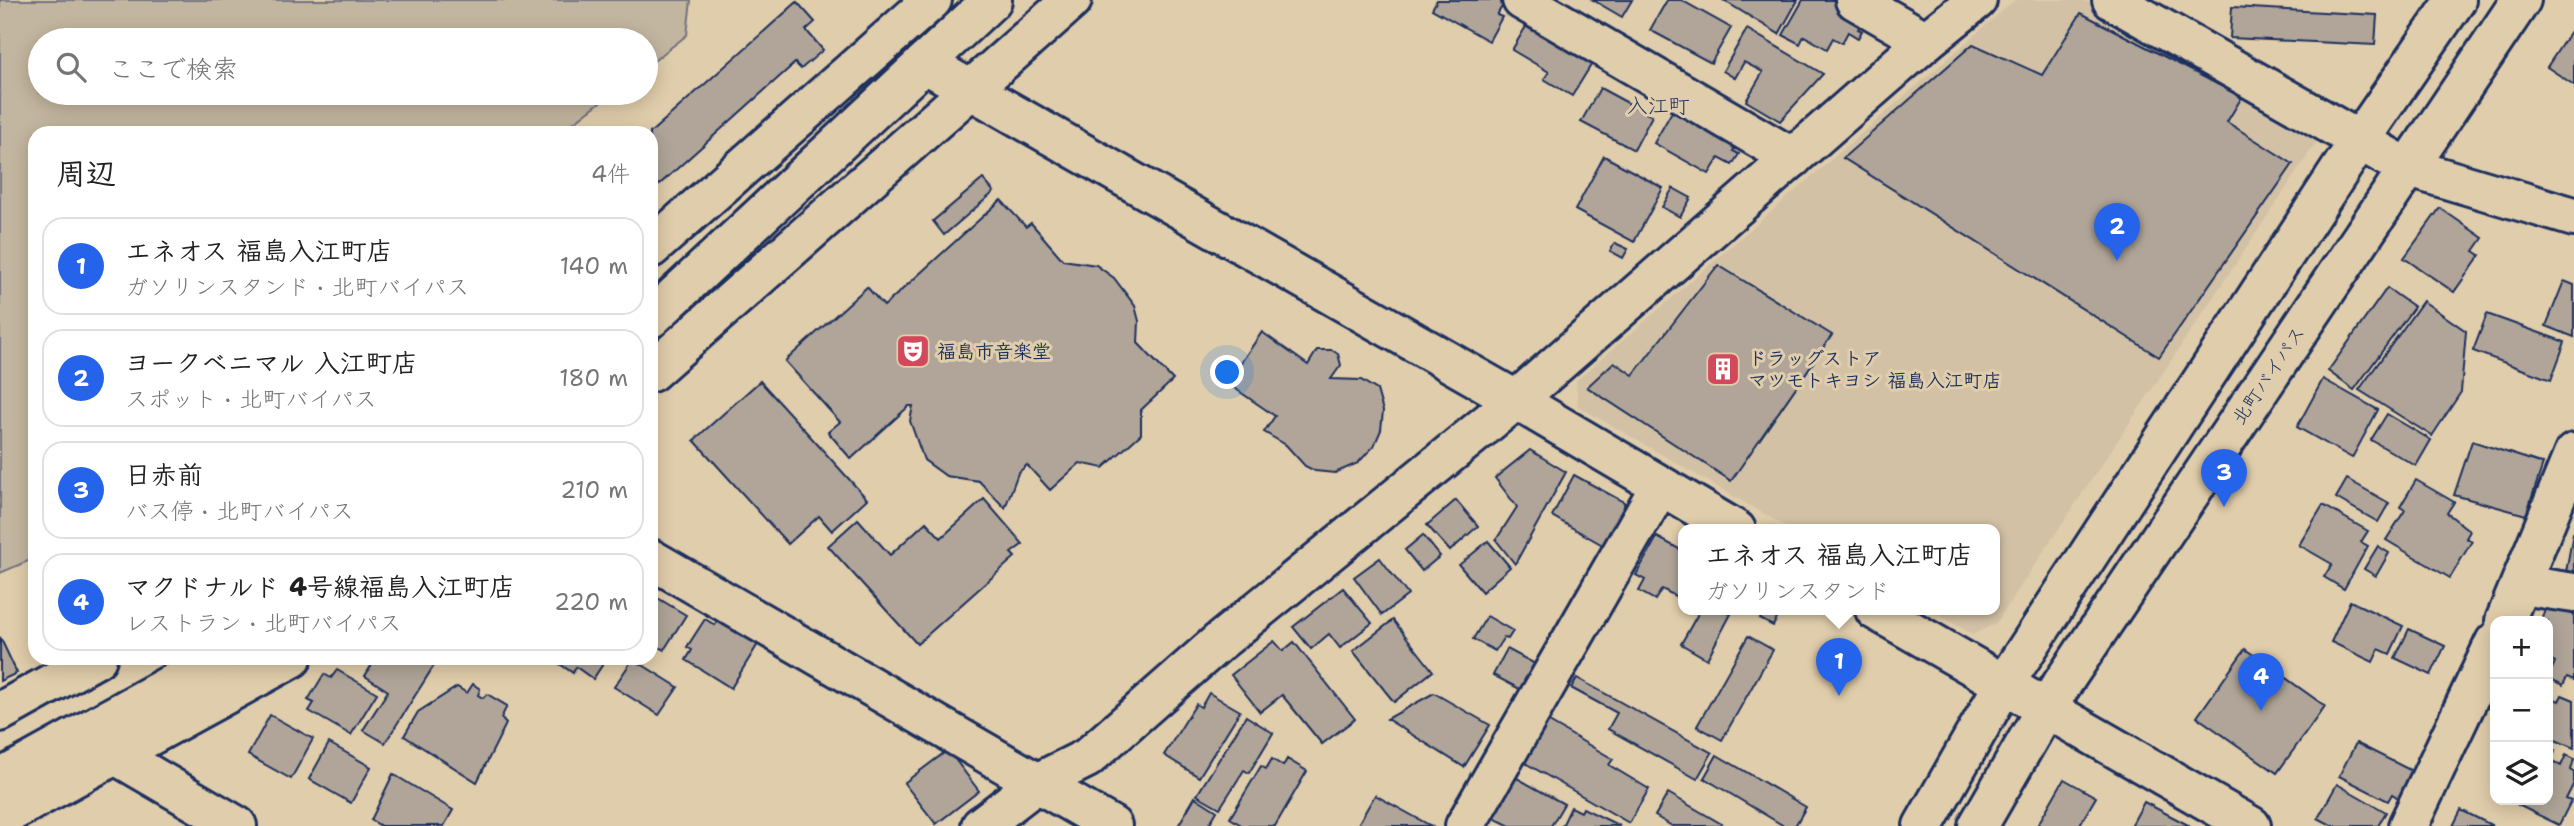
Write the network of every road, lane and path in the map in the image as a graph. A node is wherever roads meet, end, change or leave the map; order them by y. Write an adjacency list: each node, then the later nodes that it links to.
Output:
1 (932, 0): 17 (main road)
2 (992, 0): 11 (main road)
3 (1072, 0): 12 (main road)
4 (1854, 0): 10 (main road)
5 (1978, 0): 10 (main road)
6 (2112, 0): 13 (main road)
7 (2456, 0): 13 (main road)
8 (2521, 0): 15 (main road, 北町バイパス)
9 (1530, 2): 14 (main road)
10 (1926, 41): 14 (main road)
11 (924, 63): 12 (main road); 18 (main road)
12 (971, 90): 19 (main road); 20 (main road)
13 (2359, 141): 15 (main road); 33 (main road)
14 (1793, 158): 20 (main road)
15 (2406, 167): 16 (main road); 34 (main road, 北町バイパス)
16 (2574, 217)
17 (658, 242)
18 (658, 311)
19 (658, 366)
20 (1516, 400): 22 (main road); 38 (main road)
21 (2573, 458): 25 (main road)
22 (1660, 486): 23 (main road); 43 (main road)
23 (1726, 524)
24 (658, 563): 38 (main road)
25 (2521, 585): 26 (main road); 28 (main road)
26 (2574, 593)
27 (1884, 615): 33 (main road)
28 (2507, 616)
29 (2490, 653): 47 (main road)
30 (84, 665): 35 (main road)
31 (206, 665): 37 (main road)
32 (279, 665): 36 (main road)
33 (2004, 684): 34 (main road); 44 (main road)
34 (2046, 708): 45 (main road, 北町バイパス); 46 (main road)
35 (0, 712)
36 (114, 754): 39 (main road); 40 (main road)
37 (0, 779)
38 (1037, 782): 41 (main road); 42 (main road)
39 (0, 818)
40 (237, 826)
41 (981, 826)
42 (1112, 826)
43 (1465, 826)
44 (1923, 826)
45 (1978, 826)
46 (2251, 826)
47 (2408, 826)

